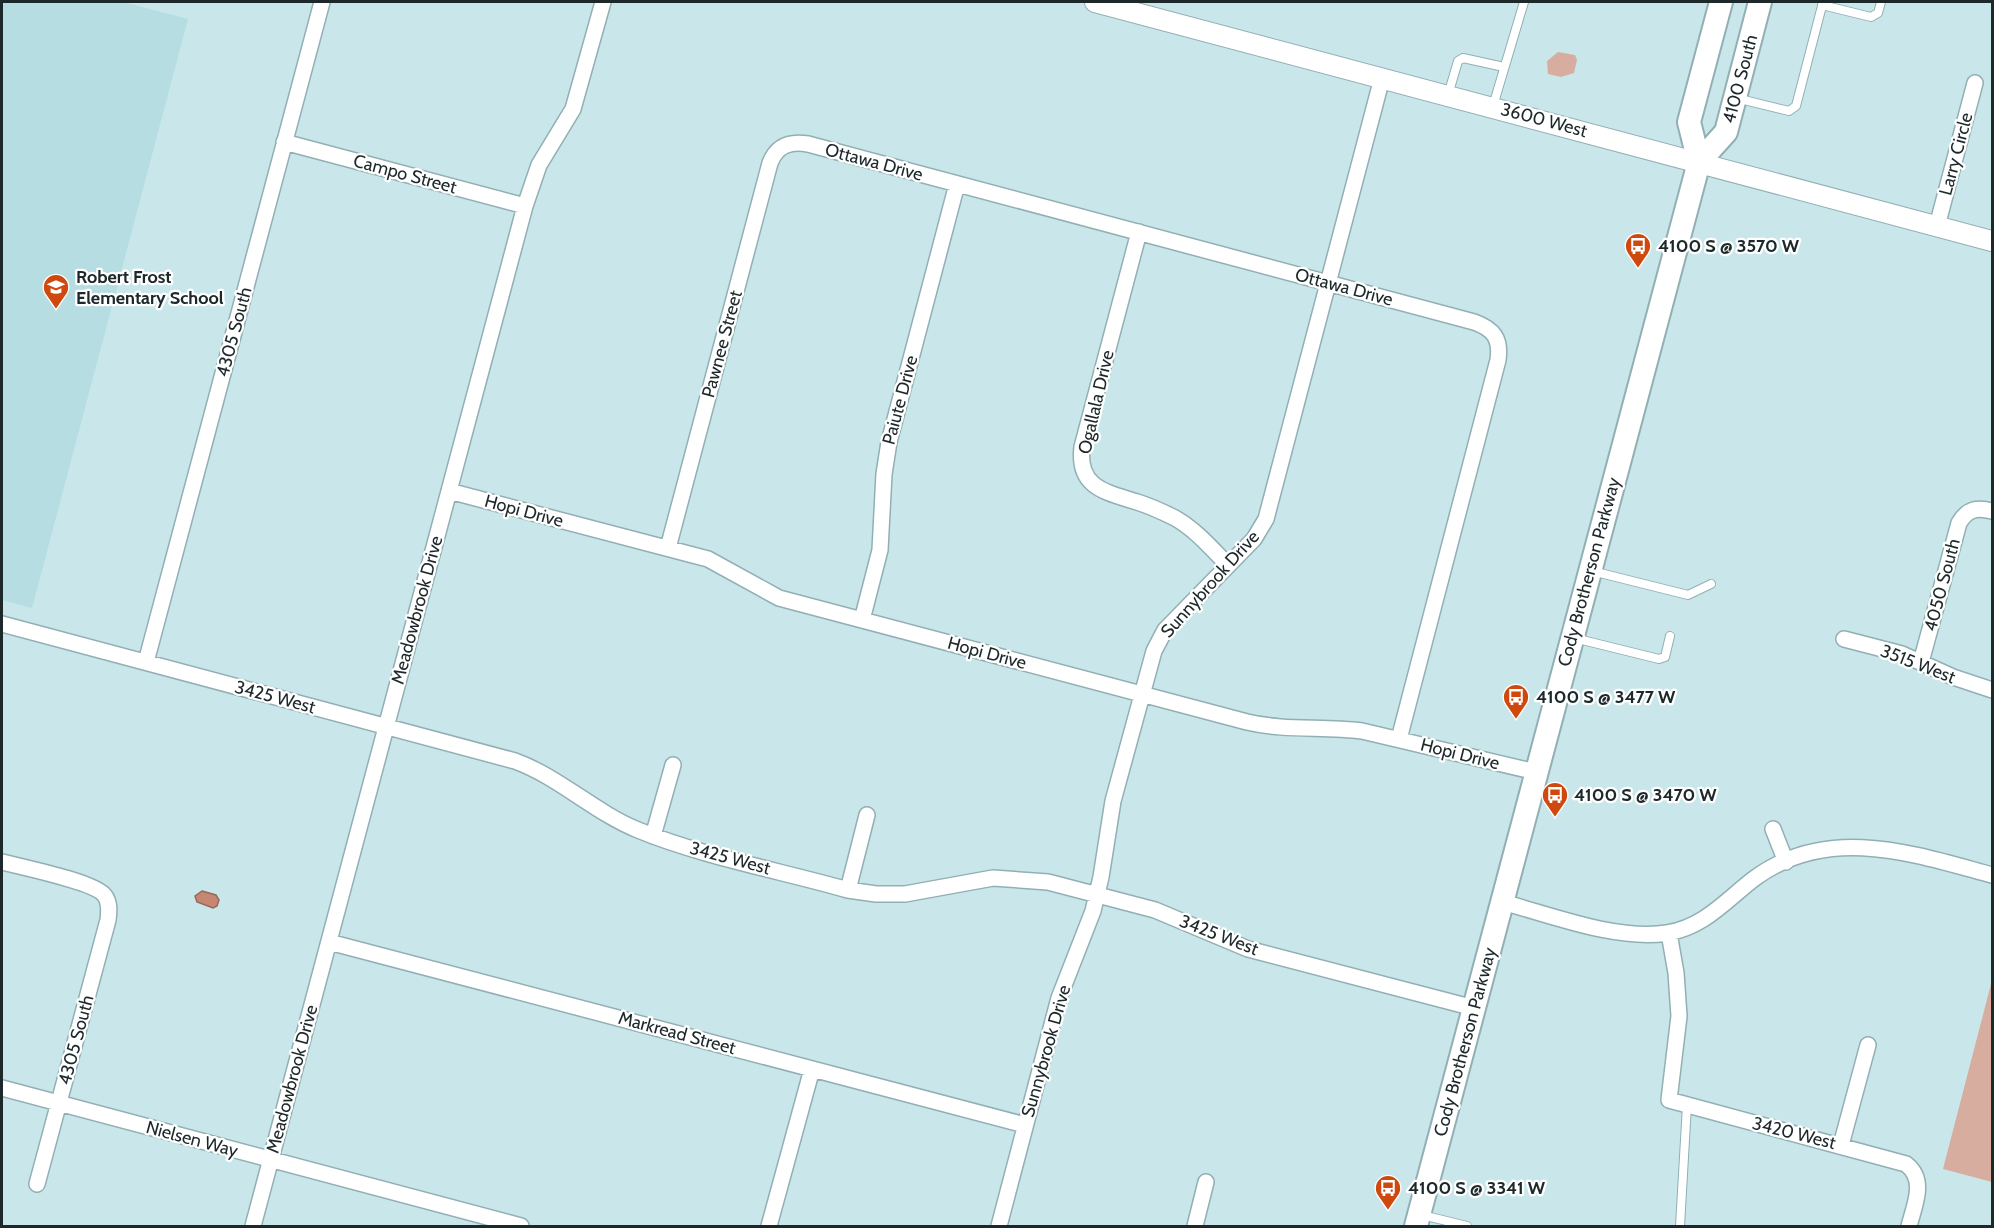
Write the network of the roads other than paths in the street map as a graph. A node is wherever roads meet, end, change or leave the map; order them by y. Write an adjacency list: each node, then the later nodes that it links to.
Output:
1 (322, 2): 15 (street, 4305 South)
2 (603, 2): 19 (street, Meadowbrook Drive)
3 (1101, 2): 10 (street, 3600 West)
4 (1524, 2): 9 (lane)
5 (1721, 2): 17 (main road)
6 (1760, 2): 13 (main road, 4100 South)
7 (1881, 2): 8 (lane)
8 (1823, 3): 13 (lane)
9 (1504, 67): 12 (lane); 14 (lane)
10 (1382, 78): 12 (street, 3600 West); 23 (street, Sunnybrook Drive)
11 (1975, 83): 20 (street, Larry Circle)
12 (1448, 95): 14 (street, 3600 West)
13 (1735, 97): 17 (main road, 4100 South)
14 (1492, 107): 17 (street, 3600 West)
15 (284, 142): 19 (street, Campo Street); 35 (street, 4305 South)
16 (784, 145): 18 (street, Ottawa Drive); 26 (street, Pawnee Street)
17 (1699, 162): 20 (street, 3600 West); 28 (main road, Cody Brotherson Parkway)
18 (957, 184): 21 (street, Ottawa Drive); 30 (street, Paiute Drive)
19 (525, 206): 24 (street, Meadowbrook Drive)
20 (1937, 226): 22 (street, 3600 West)
21 (1139, 232): 23 (street, Ottawa Drive); 27 (street, Ogallala Drive)
22 (1992, 241)
23 (1328, 283): 27 (street, Sunnybrook Drive); 40 (street, Ottawa Drive)
24 (449, 491): 26 (street, Hopi Drive); 39 (street, Meadowbrook Drive)
25 (1992, 511): 36 (street, 4050 South)
26 (669, 548): 30 (street, Hopi Drive)
27 (1228, 565): 38 (street, Sunnybrook Drive)
28 (1590, 571): 29 (lane); 33 (main road, Cody Brotherson Parkway)
29 (1711, 584)
30 (862, 620): 38 (street, Hopi Drive)
31 (2, 624): 35 (street, 3425 West)
32 (1670, 636): 33 (lane)
33 (1572, 637): 42 (main road, Cody Brotherson Parkway)
34 (1844, 639): 36 (street, 3515 West)
35 (146, 662): 39 (street, 3425 West)
36 (1921, 662): 37 (street, 3515 West)
37 (1992, 690)
38 (1141, 694): 40 (street, Hopi Drive); 50 (street, Sunnybrook Drive)
39 (386, 726): 45 (street, 3425 West); 53 (street, Meadowbrook Drive)
40 (1399, 739): 42 (street, Hopi Drive)
41 (673, 765): 45 (street)
42 (1536, 772): 51 (main road, Cody Brotherson Parkway)
43 (867, 814): 49 (street)
44 (1773, 829): 46 (street)
45 (653, 836): 49 (street, 3425 West)
46 (1786, 861): 48 (street); 52 (street)
47 (2, 862): 58 (street, 4305 South)
48 (1992, 875)
49 (848, 890): 50 (street, 3425 West)
50 (1097, 894): 54 (street, 3425 West); 60 (street, Sunnybrook Drive)
51 (1502, 902): 52 (street); 54 (main road, Cody Brotherson Parkway)
52 (1669, 933): 59 (street, 3420 West)
53 (328, 942): 56 (street, Markread Street); 62 (street, Meadowbrook Drive)
54 (1474, 1008): 65 (main road, Cody Brotherson Parkway)
55 (1868, 1045): 61 (street)
56 (812, 1069): 60 (street, Markread Street); 68 (street)
57 (2, 1088): 58 (street, Nielsen Way)
58 (59, 1103): 62 (street, Nielsen Way); 64 (street, 4305 South)
59 (1687, 1106): 61 (street, 3420 West); 72 (lane)
60 (1025, 1125): 69 (street, Sunnybrook Drive)
61 (1841, 1145): 73 (street, 3420 West)
62 (271, 1160): 66 (street, Meadowbrook Drive); 67 (street, Nielsen Way)
63 (1206, 1182): 70 (street)
64 (37, 1184)
65 (1418, 1220): 71 (lane)
66 (253, 1227)
67 (521, 1227)
68 (769, 1227)
69 (999, 1227)
70 (1195, 1227)
71 (1467, 1227)
72 (1680, 1227)
73 (1909, 1227)

